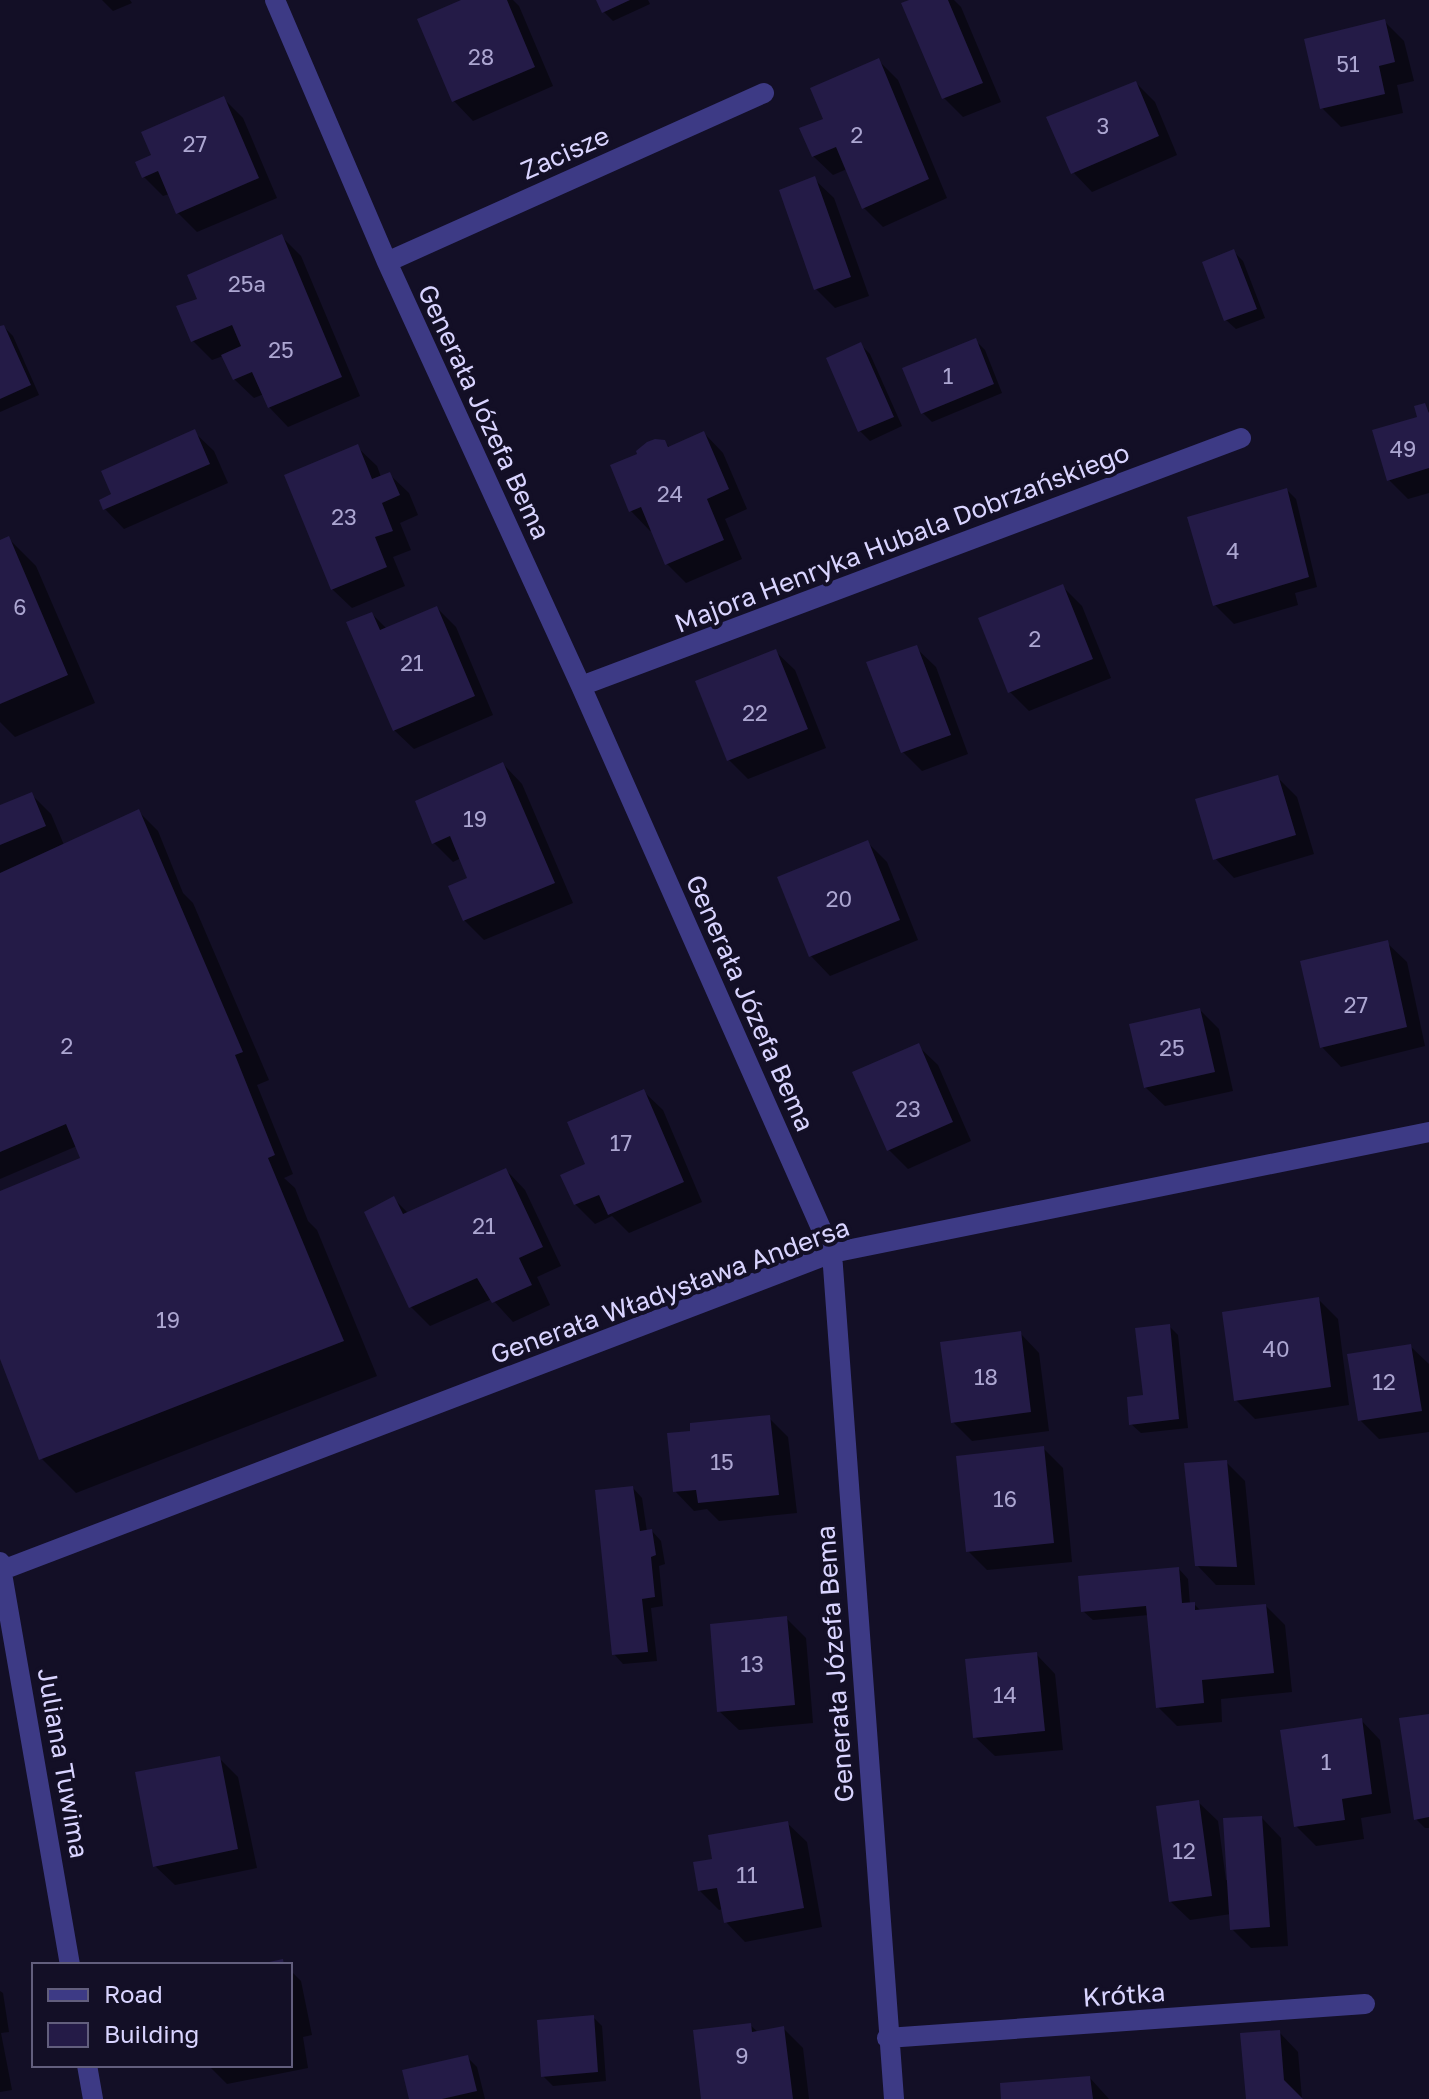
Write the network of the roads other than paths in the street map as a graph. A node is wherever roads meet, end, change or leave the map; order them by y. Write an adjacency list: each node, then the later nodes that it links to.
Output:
1 (275, 0): 3 (street, Generała Józefa Bema)
2 (764, 93): 3 (street, Zacisze)
3 (387, 262): 5 (street, Generała Józefa Bema)
4 (1241, 438): 5 (street, Majora Henryka Hubala Dobrzańskiego)
5 (581, 686): 7 (street, Generała Józefa Bema)
6 (1429, 1132): 7 (street, Generała Władysława Andersa)
7 (832, 1253): 8 (street, Generała Władysława Andersa); 11 (street, Generała Józefa Bema)
8 (1, 1568): 9 (street, Juliana Tuwima)
9 (70, 1963)
10 (1365, 2004): 11 (street, Krótka)
11 (887, 2038): 14 (street, Generała Józefa Bema)
12 (87, 2067): 13 (street)
13 (93, 2099)
14 (894, 2099)

